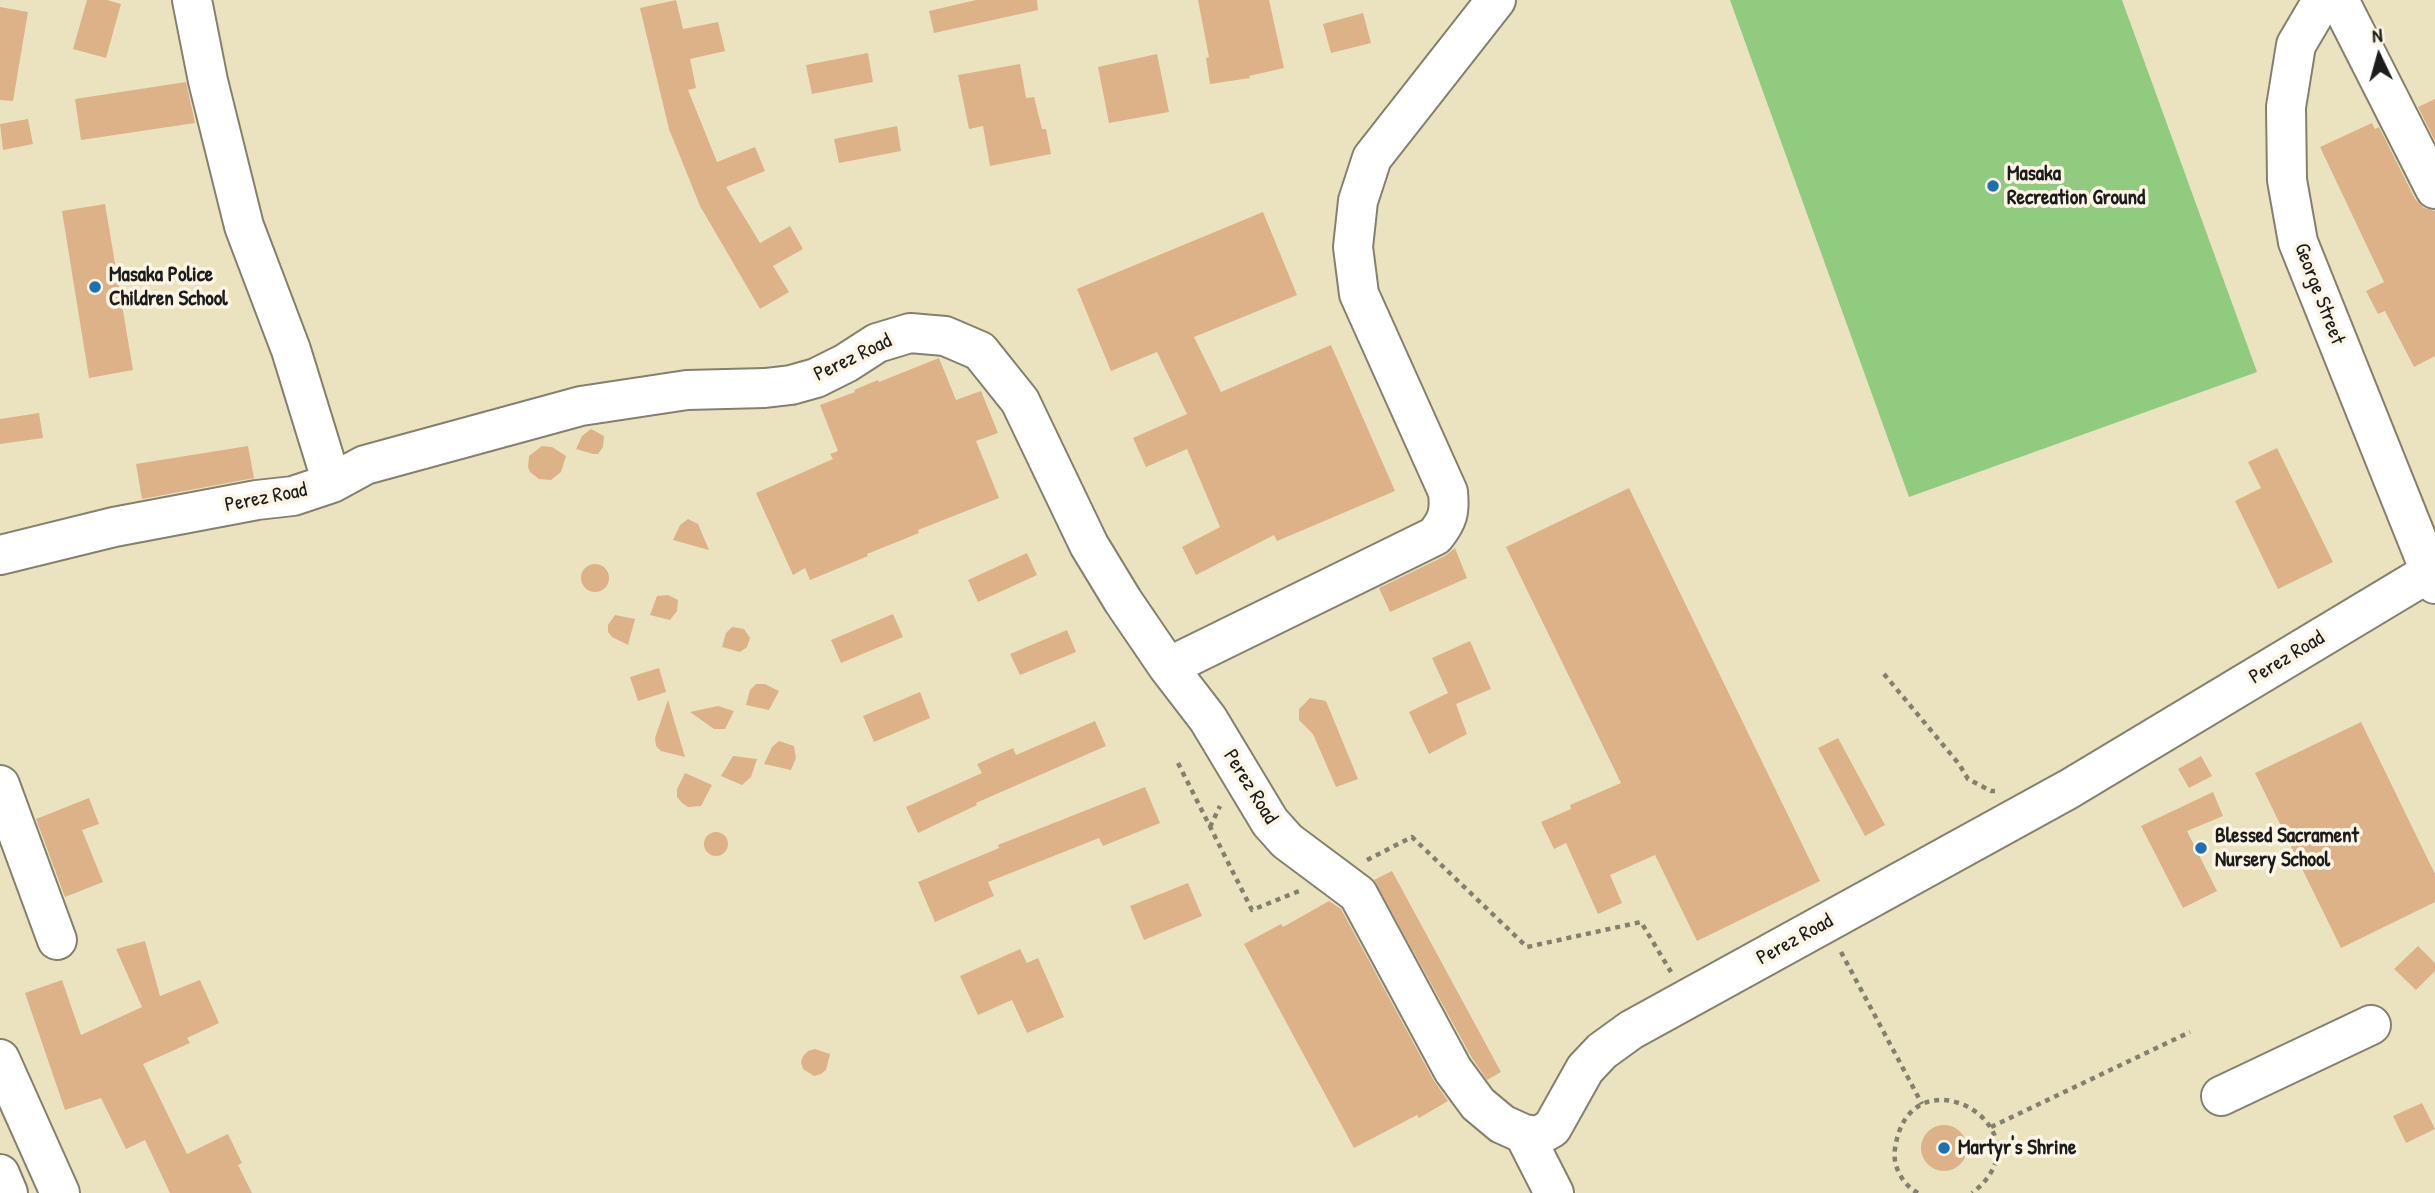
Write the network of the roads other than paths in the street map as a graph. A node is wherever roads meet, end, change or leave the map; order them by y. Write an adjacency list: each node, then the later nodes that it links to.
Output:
1 (192, 0): 6 (street)
2 (1496, 0): 9 (street)
3 (2329, 0): 8 (street, George Street)
4 (2339, 0): 5 (street)
5 (2435, 190)
6 (332, 483): 7 (street, Perez Road); 9 (street, Perez Road)
7 (0, 555)
8 (2432, 578): 15 (street, Perez Road)
9 (1168, 667): 15 (street, Perez Road)
10 (0, 785): 11 (street)
11 (57, 940)
12 (2371, 1025): 14 (street)
13 (0, 1059): 18 (street)
14 (2221, 1096)
15 (1524, 1134): 19 (street)
16 (0, 1174): 17 (street)
17 (8, 1193)
18 (60, 1193)
19 (1554, 1193)

